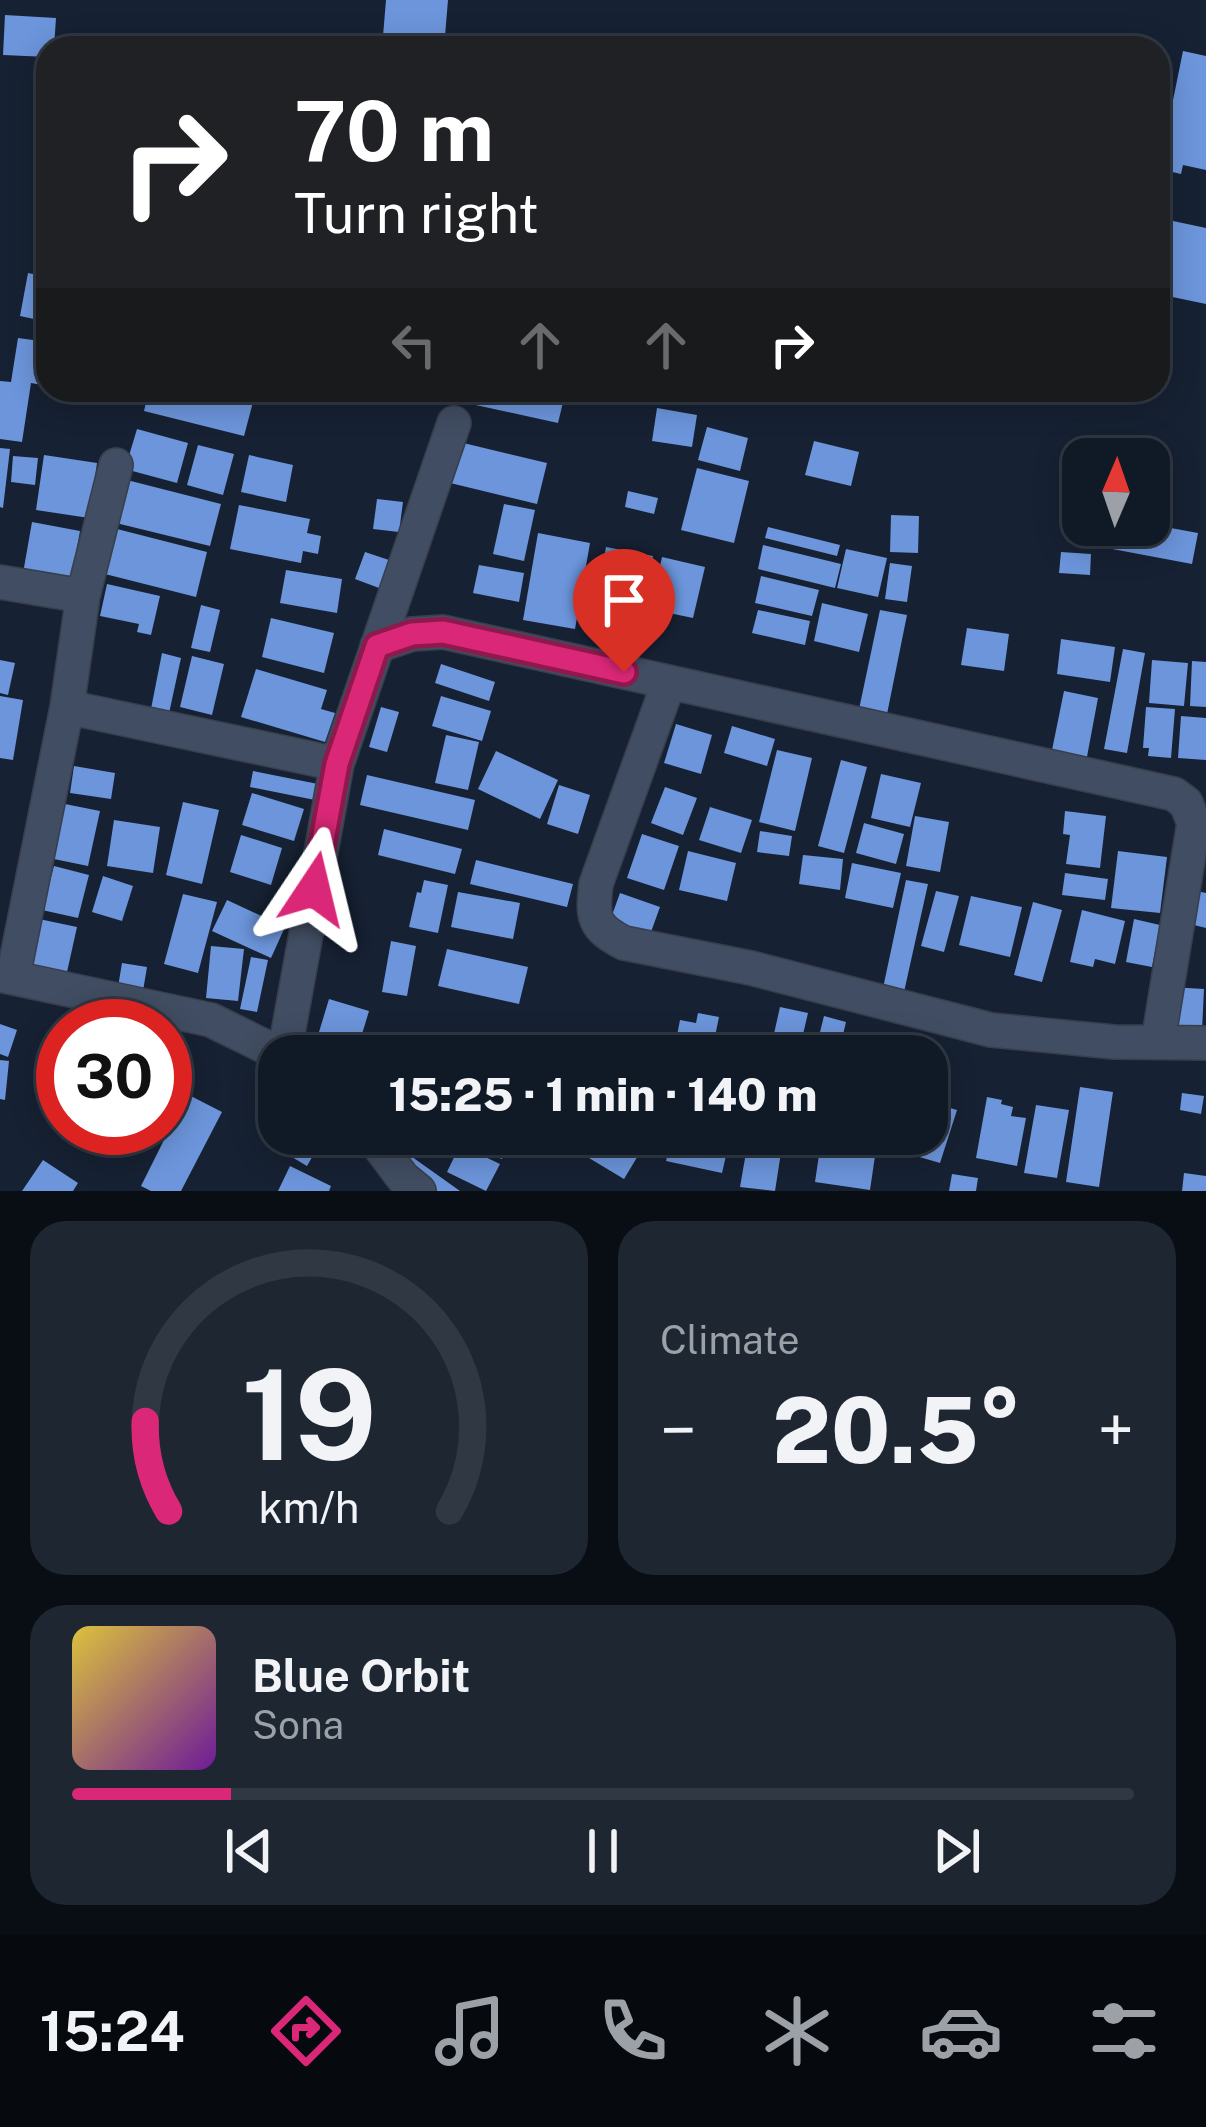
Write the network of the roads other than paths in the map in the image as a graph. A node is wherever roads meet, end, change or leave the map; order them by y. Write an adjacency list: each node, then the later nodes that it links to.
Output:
1 (454, 423): 5 (street)
2 (116, 466): 4 (street)
3 (0, 582): 4 (street)
4 (83, 596): 7 (street)
5 (377, 646): 6 (street); 8 (street)
6 (669, 682): 11 (street); 11 (street)
7 (67, 707): 8 (street); 9 (street)
8 (337, 764): 10 (street)
9 (6, 976): 12 (street)
10 (288, 1035)
11 (1158, 1042): 13 (street)
12 (258, 1043)
13 (1206, 1043)
14 (386, 1155): 15 (street)
15 (418, 1191)

